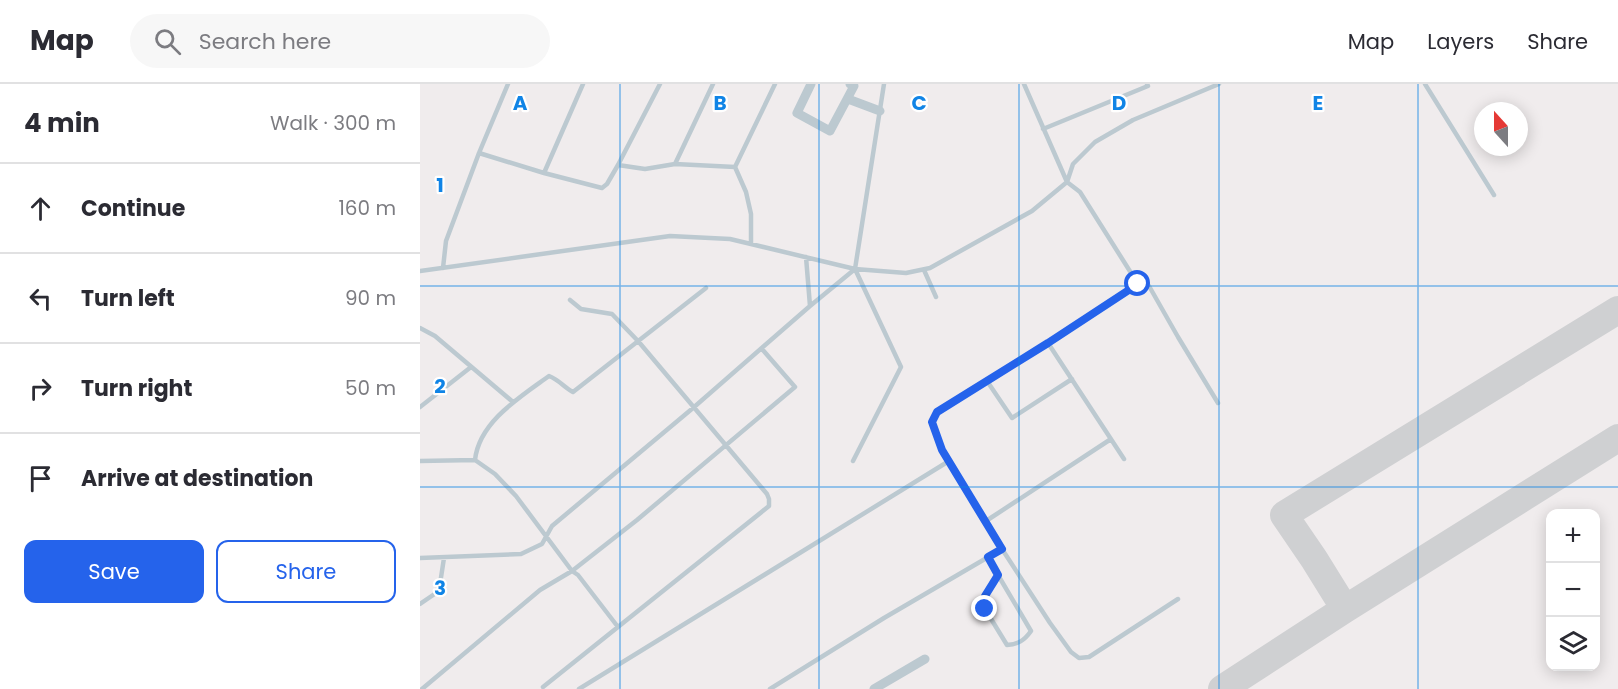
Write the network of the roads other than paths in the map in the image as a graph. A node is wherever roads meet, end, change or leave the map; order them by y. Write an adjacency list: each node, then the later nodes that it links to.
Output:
1 (508, 84): 16 (lane)
2 (584, 84): 20 (lane)
3 (660, 84): 18 (lane)
4 (713, 84): 17 (lane)
5 (776, 84): 19 (lane)
6 (811, 84): 13 (street)
7 (850, 84): 13 (street)
8 (884, 84): 14 (lane)
9 (1024, 84): 15 (lane)
10 (1147, 84): 15 (lane)
11 (1219, 84): 21 (lane)
12 (1425, 84): 22 (lane)
13 (848, 99): 14 (street)
14 (880, 111): 26 (lane)
15 (1043, 129): 21 (lane)
16 (479, 153): 20 (lane); 25 (lane)
17 (675, 164): 18 (lane); 19 (lane)
18 (618, 165): 20 (lane)
19 (735, 167): 23 (lane)
20 (544, 173)
21 (1067, 182): 27 (lane); 29 (lane)
22 (1494, 195)
23 (751, 243): 24 (lane); 25 (lane)
24 (806, 256): 26 (lane); 33 (lane)
25 (443, 268): 28 (lane)
26 (855, 269): 27 (lane); 33 (lane); 50 (lane)
27 (924, 270): 31 (lane)
28 (420, 271)
29 (1138, 284): 36 (lane); 42 (lane)
30 (706, 288): 35 (lane)
31 (936, 297)
32 (570, 300): 35 (lane)
33 (810, 306): 37 (lane)
34 (420, 328): 38 (lane)
35 (638, 341): 41 (lane); 44 (lane)
36 (1048, 343): 39 (lane); 40 (lane)
37 (762, 348): 44 (lane); 46 (lane)
38 (471, 367): 41 (lane); 43 (lane)
39 (1072, 379): 40 (lane); 45 (lane)
40 (987, 381): 51 (lane)
41 (513, 402): 48 (lane)
42 (1218, 403)
43 (420, 407)
44 (693, 408): 46 (lane); 53 (lane)
45 (1111, 439): 47 (lane); 52 (lane)
46 (726, 445): 58 (lane); 62 (lane)
47 (1124, 459)
48 (475, 460): 49 (lane); 53 (lane)
49 (420, 461)
50 (853, 461)
51 (949, 461): 52 (lane); 66 (lane)
52 (986, 521): 54 (lane)
53 (547, 537): 57 (lane); 58 (lane)
54 (1002, 549): 55 (lane); 60 (lane)
55 (988, 557): 59 (lane); 67 (lane)
56 (420, 558): 57 (lane)
57 (444, 558): 61 (lane)
58 (572, 571): 62 (lane); 65 (lane)
59 (998, 575): 59 (lane)
60 (1178, 599)
61 (420, 604)
62 (618, 627): 64 (lane)
63 (924, 659): 68 (street)
64 (543, 687)
65 (422, 689)
66 (579, 689)
67 (770, 689)
68 (874, 689)

